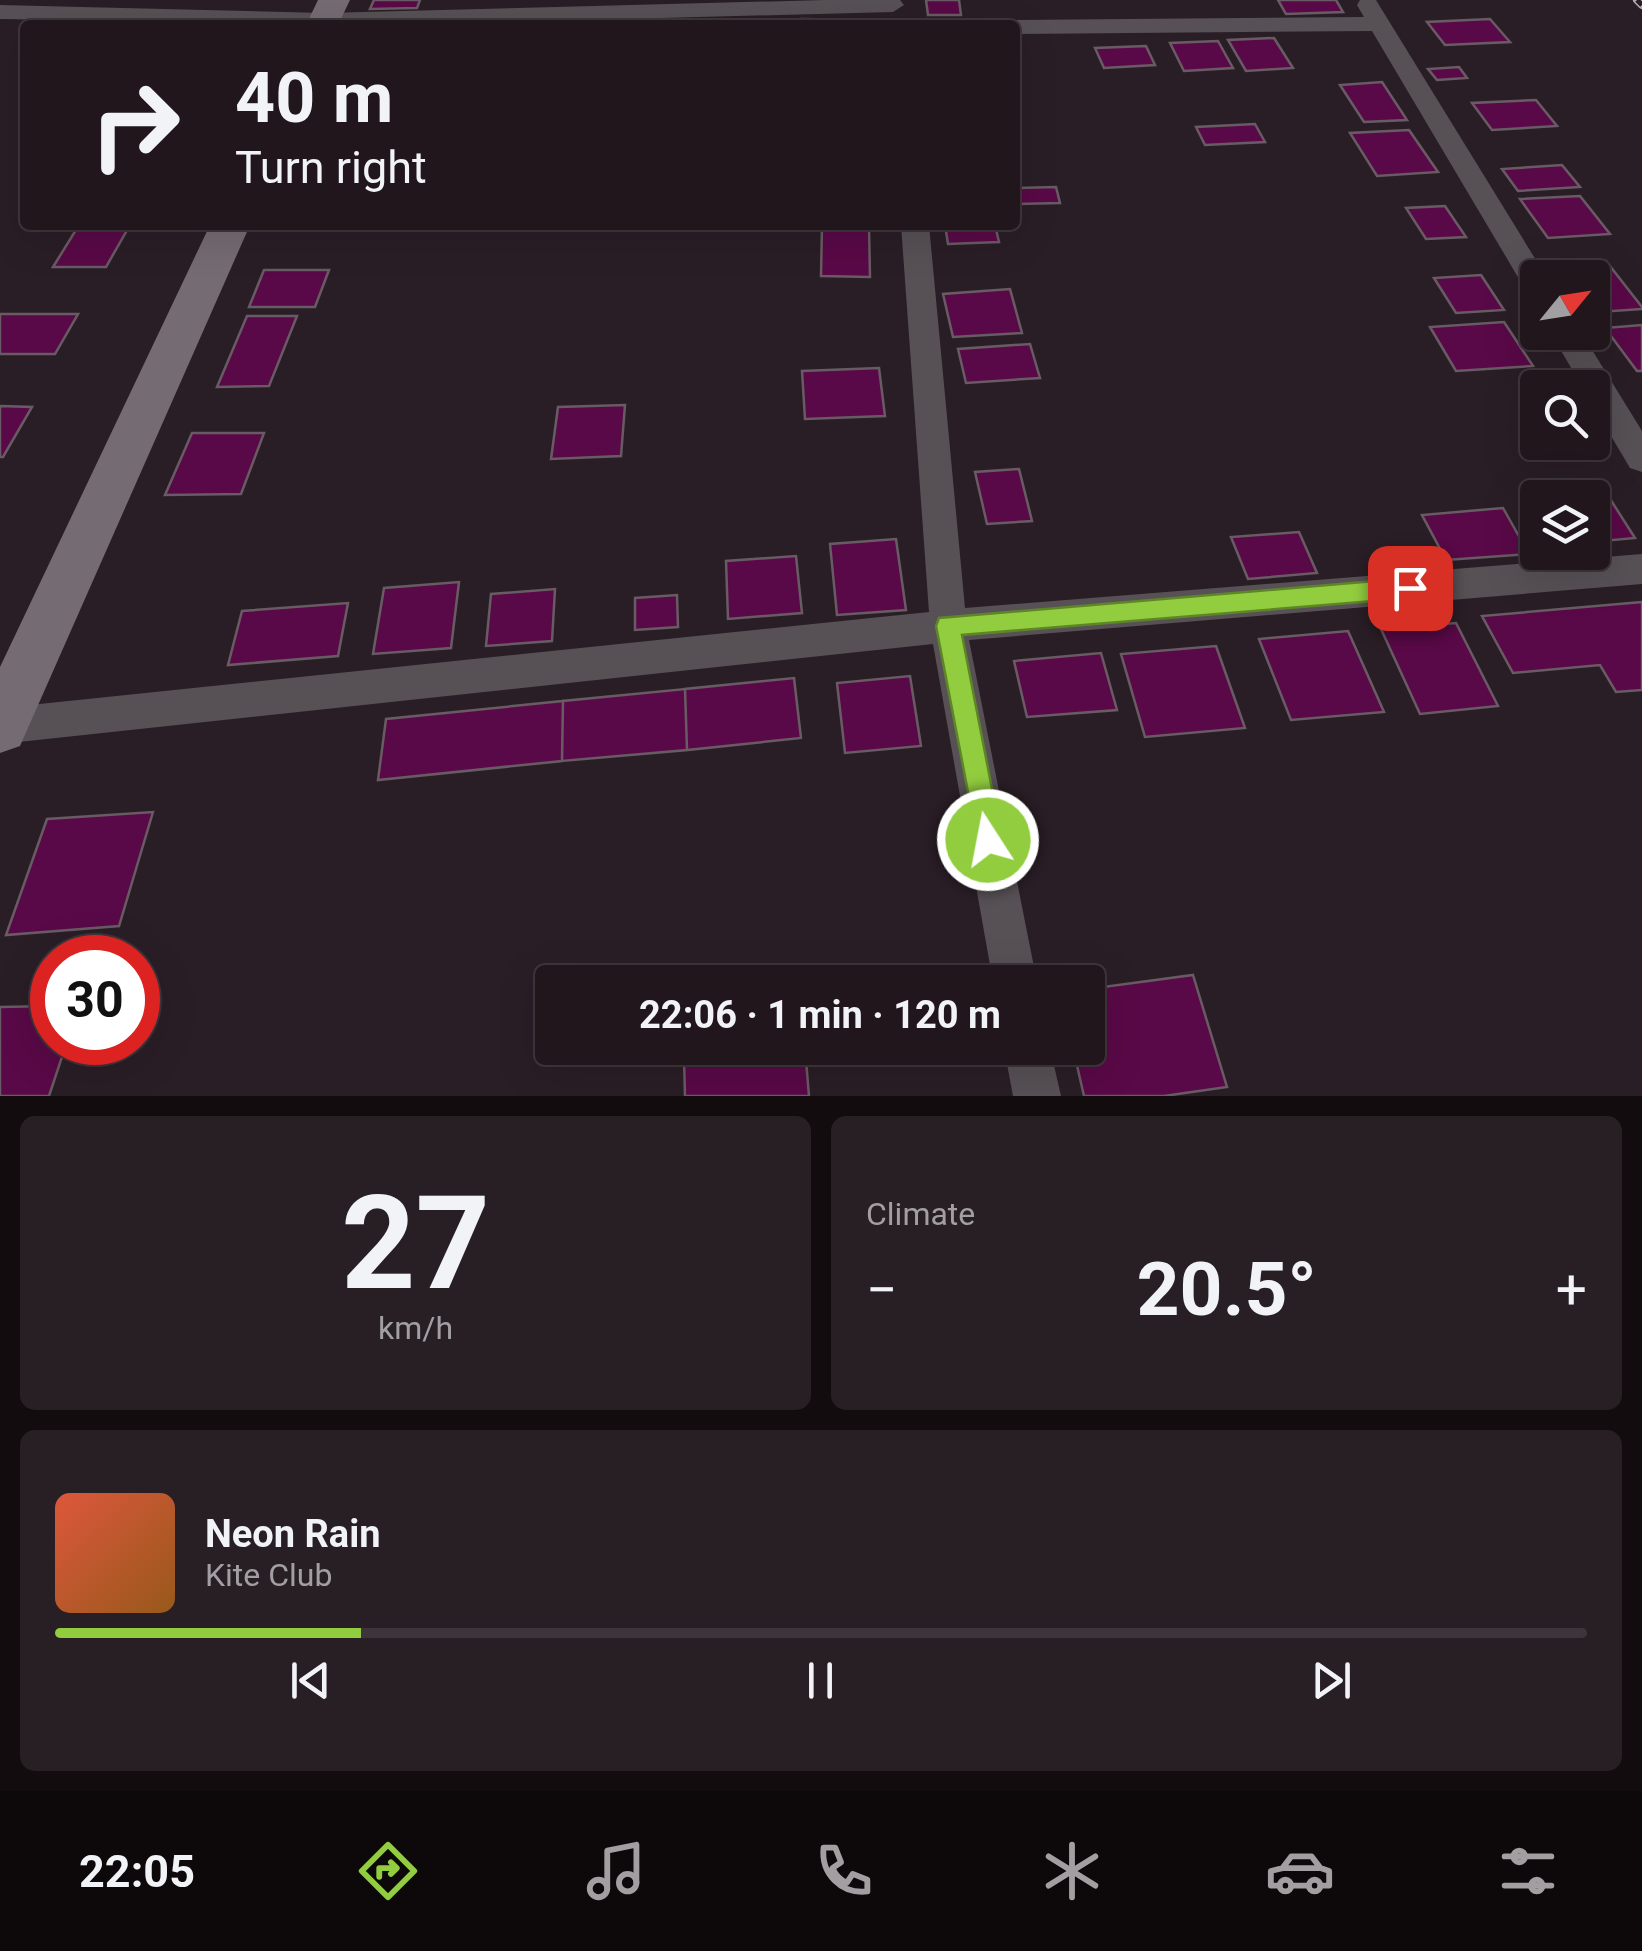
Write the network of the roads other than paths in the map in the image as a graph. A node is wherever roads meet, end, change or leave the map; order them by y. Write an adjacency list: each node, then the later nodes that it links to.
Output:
1 (1365, 0): 5 (street)
2 (894, 10): 4 (street)
3 (0, 12): 4 (street)
4 (326, 15)
5 (1378, 24): 6 (street); 9 (street)
6 (1020, 27)
7 (228, 230): 14 (main road)
8 (915, 230): 13 (street)
9 (1522, 260)
10 (1576, 350): 11 (street)
11 (1642, 459)
12 (1642, 569): 13 (street)
13 (948, 626): 14 (street); 15 (street)
14 (0, 726)
15 (1012, 965)
16 (1031, 1065): 17 (street)
17 (1037, 1096)

